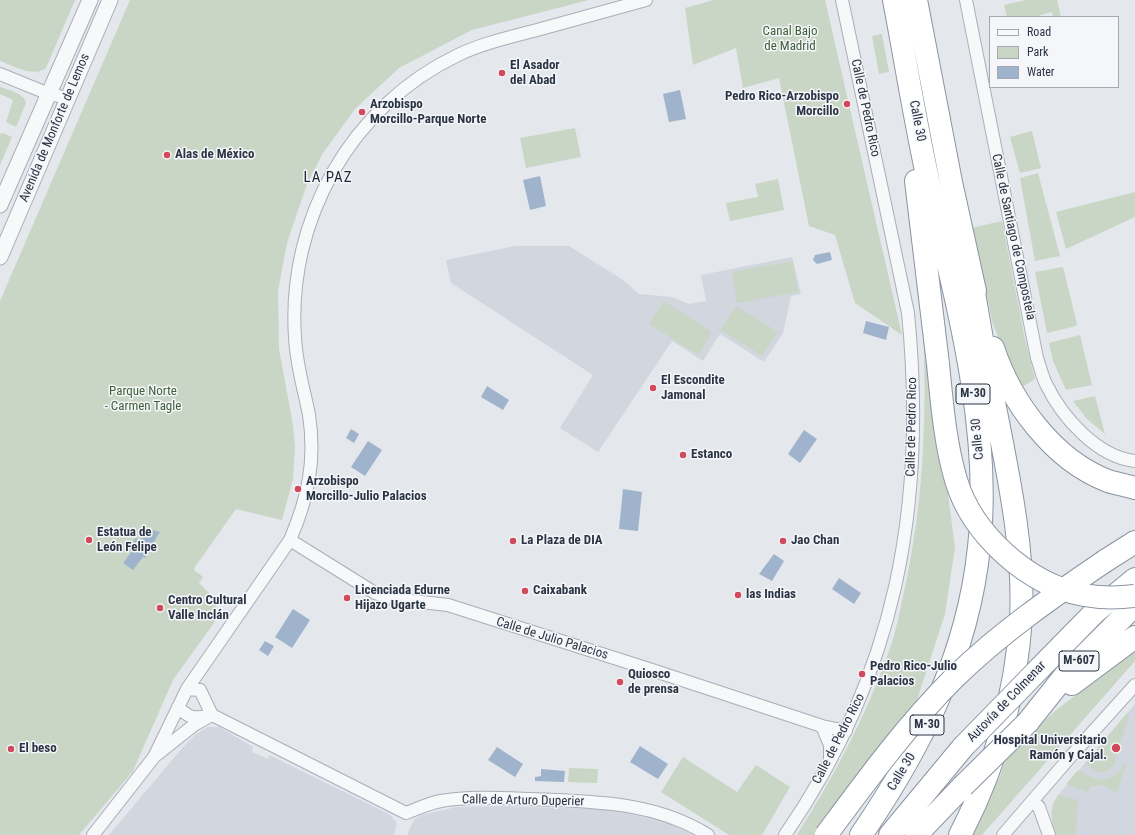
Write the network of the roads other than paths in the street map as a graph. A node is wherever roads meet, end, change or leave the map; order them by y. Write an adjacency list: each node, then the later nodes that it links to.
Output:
1 (90, 0): 9 (street, Avenida de Monforte de Lemos)
2 (110, 0): 10 (street, Avenida de Monforte de Lemos)
3 (646, 0): 17 (street)
4 (842, 0): 31 (street, Calle de Pedro Rico)
5 (894, 0): 11 (highway, Calle 30 / M-30); 21 (highway, bridge)
6 (916, 0): 14 (highway, M-30)
7 (966, 0): 15 (street, Calle de Santiago de Compostela)
8 (0, 74): 9 (street)
9 (49, 94): 10 (street); 12 (street, Avenida de Monforte de Lemos)
10 (68, 98): 13 (street, Avenida de Monforte de Lemos)
11 (930, 186): 39 (highway); 40 (highway, Calle 30 / M-30)
12 (0, 205)
13 (0, 257)
14 (970, 277): 16 (highway); 43 (highway, Calle 30 / M-30)
15 (1135, 461)
16 (1135, 488)
17 (290, 540): 26 (street); 30 (street, Calle de Julio Palacios)
18 (1135, 542): 38 (highway, bridge)
19 (1135, 570): 23 (highway)
20 (1135, 579): 23 (highway, Autovía de Colmenar / M-607)
21 (1135, 596)
22 (1135, 605): 29 (highway, Autovía de Colmenar / M-607)
23 (1095, 612): 41 (highway, Autovía de Colmenar / M-607, bridge)
24 (1135, 637): 29 (highway)
25 (1135, 685): 34 (street)
26 (187, 689): 27 (street); 28 (street)
27 (178, 706): 28 (street); 32 (street)
28 (212, 715): 32 (street); 36 (street, Calle de Arturo Duperier)
29 (1028, 722): 42 (highway, Autovía de Colmenar / M-607, bridge)
30 (822, 726): 31 (street, Calle de Julio Palacios); 33 (street)
31 (846, 731): 33 (street, Calle de Pedro Rico)
32 (154, 757): 35 (street)
33 (830, 759): 37 (street, Calle de Pedro Rico)
34 (1032, 802): 44 (street); 45 (street)
35 (93, 835)
36 (708, 835)
37 (784, 835)
38 (826, 835)
39 (851, 835)
40 (861, 835)
41 (890, 835)
42 (916, 835)
43 (960, 835)
44 (1003, 835)
45 (1049, 835)

